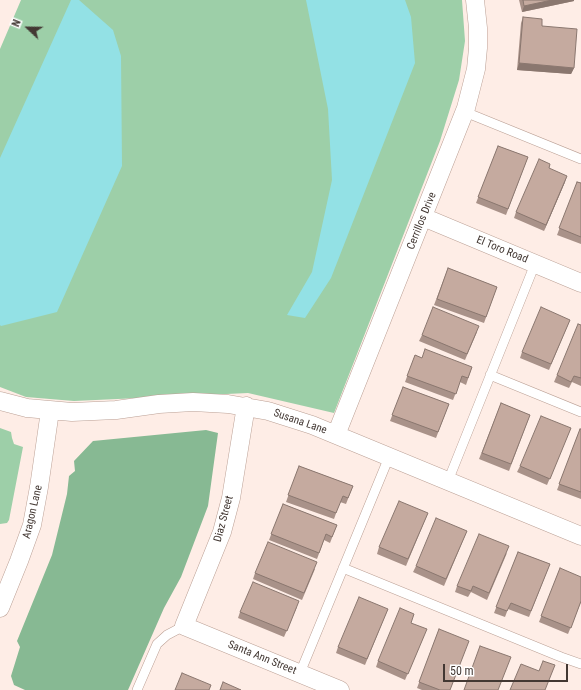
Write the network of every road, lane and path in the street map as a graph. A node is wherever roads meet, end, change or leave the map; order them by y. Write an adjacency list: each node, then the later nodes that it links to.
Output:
1 (475, 0): 2 (street, Cerrillos Drive)
2 (465, 112): 3 (lane); 4 (street, Cerrillos Drive)
3 (581, 159)
4 (423, 217): 5 (street, El Toro Road); 12 (street, Cerrillos Drive)
5 (535, 264): 6 (street, El Toro Road); 7 (lane)
6 (581, 282)
7 (490, 375): 11 (lane); 14 (lane)
8 (0, 402): 10 (street, Susana Lane)
9 (246, 406): 10 (street, Susana Lane); 12 (street, Susana Lane); 18 (street, Diaz Street)
10 (50, 411): 17 (street, Aragon Lane)
11 (581, 412)
12 (336, 435): 13 (street, Susana Lane)
13 (389, 457): 14 (street, Susana Lane); 16 (lane)
14 (448, 481): 15 (street, Susana Lane)
15 (581, 536)
16 (343, 568): 19 (lane); 20 (lane)
17 (0, 608)
18 (184, 626): 20 (street, Santa Ann Street); 21 (lane)
19 (581, 664)
20 (300, 673): 22 (street, Santa Ann Street)
21 (137, 690)
22 (340, 690)

